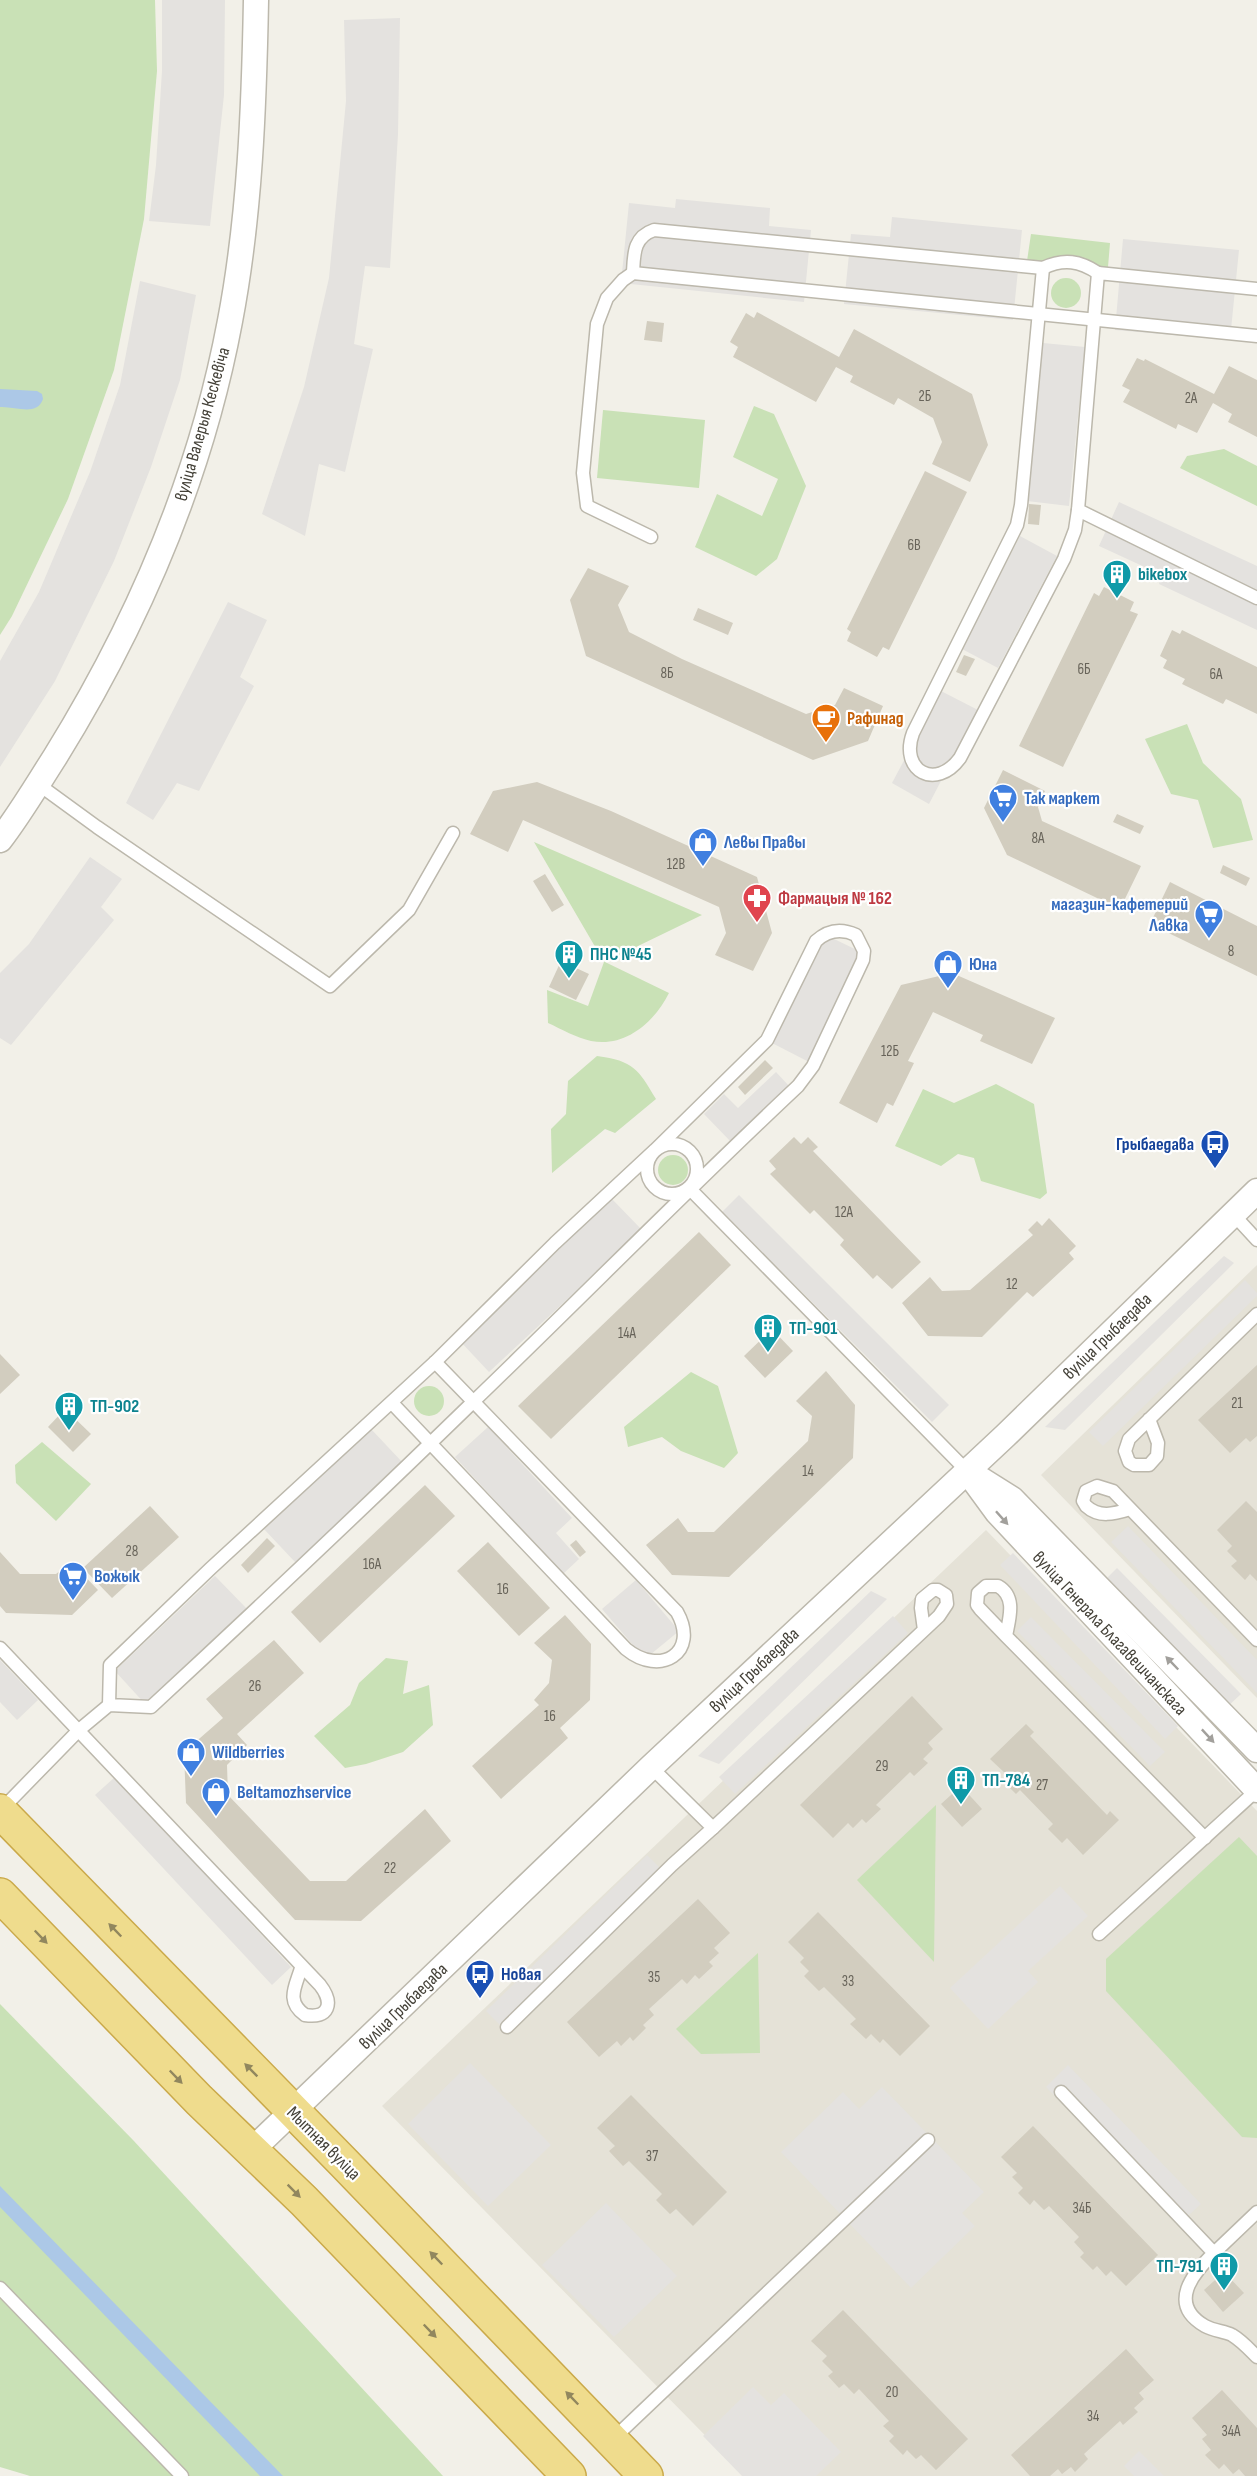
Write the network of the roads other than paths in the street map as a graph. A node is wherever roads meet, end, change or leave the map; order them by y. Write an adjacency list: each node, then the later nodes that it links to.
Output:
1 (256, 0): 12 (street, вуліца Валерыя Кескевіча)
2 (1043, 268): 3 (lane); 4 (lane); 6 (lane)
3 (633, 273): 6 (lane); 10 (lane)
4 (1098, 273): 5 (lane); 7 (lane)
5 (1257, 289)
6 (1039, 314): 7 (lane); 9 (lane)
7 (1094, 320): 8 (lane); 9 (lane)
8 (1257, 336)
9 (1077, 510): 11 (lane)
10 (651, 537)
11 (1257, 598)
12 (38, 784): 13 (lane); 14 (street, вуліца Валерыя Кескевіча)
13 (453, 833)
14 (0, 840)
15 (655, 1150): 16 (lane); 16 (lane); 16 (lane); 21 (lane)
16 (689, 1188): 22 (lane); 26 (lane)
17 (1257, 1191): 18 (street, вуліца Грыбаедава)
18 (1233, 1214): 19 (lane); 26 (street, вуліца Грыбаедава)
19 (1257, 1240)
20 (1257, 1314): 24 (lane)
21 (435, 1362): 22 (lane); 23 (lane)
22 (474, 1401): 25 (lane); 25 (lane)
23 (392, 1403): 25 (lane); 32 (lane)
24 (1149, 1419)
25 (431, 1442): 32 (lane)
26 (967, 1471): 34 (street, one-way to 26); 35 (street, вуліца Грыбаедава); 36 (street, вуліца Генерала Благавешчанскага, one-way to 36)
27 (1130, 1509): 30 (lane)
28 (924, 1630): 38 (lane)
29 (1006, 1636): 39 (lane)
30 (1257, 1640)
31 (0, 1648): 33 (lane)
32 (109, 1705): 33 (lane)
33 (80, 1730): 37 (lane); 42 (lane)
34 (1257, 1750)
35 (651, 1767): 38 (lane); 45 (street, вуліца Грыбаедава)
36 (1257, 1790): 39 (lane)
37 (0, 1811): 45 (highway, Мытная вуліца, one-way to 37)
38 (713, 1828): 43 (lane)
39 (1205, 1838): 41 (lane)
40 (0, 1895): 47 (highway, one-way to 47)
41 (1099, 1934)
42 (301, 1968)
43 (507, 2027)
44 (1061, 2092): 49 (lane)
45 (292, 2111): 47 (street, вуліца Грыбаедава); 52 (highway, Мытная вуліца, one-way to 45)
46 (928, 2140): 52 (lane)
47 (252, 2150): 54 (highway, one-way to 54)
48 (1257, 2212): 49 (lane)
49 (1214, 2253): 51 (lane)
50 (0, 2288): 53 (lane)
51 (1257, 2357)
52 (612, 2440): 55 (highway, Мытная вуліца)
53 (182, 2476)
54 (569, 2476)
55 (646, 2476)

